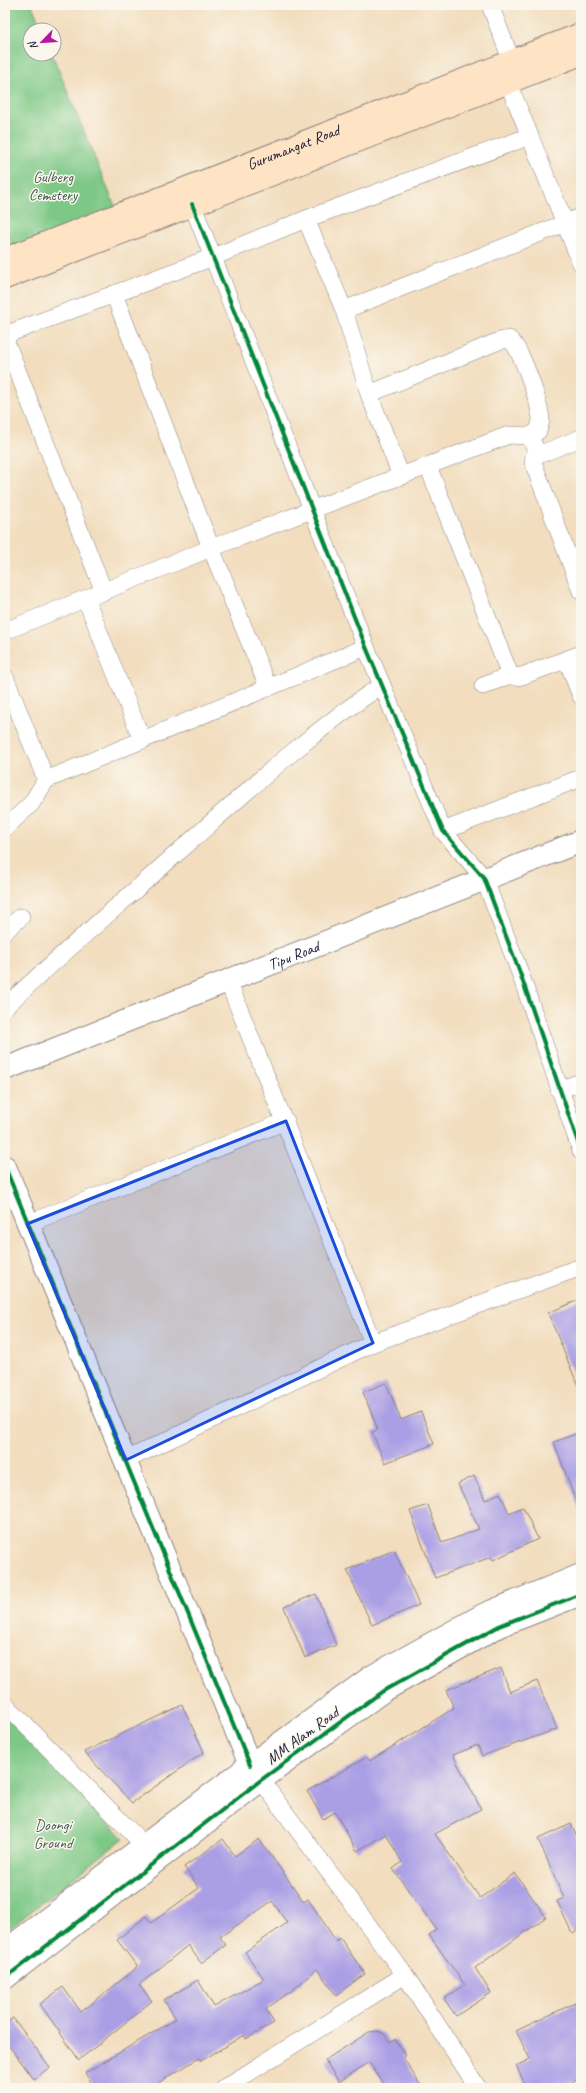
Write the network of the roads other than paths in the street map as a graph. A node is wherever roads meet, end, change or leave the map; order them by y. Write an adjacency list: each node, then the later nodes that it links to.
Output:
1 (490, 5): 4 (street)
2 (581, 34): 4 (main road, Gurumangat Road)
3 (581, 54): 4 (main road, Gurumangat Road)
4 (510, 72): 5 (street); 6 (main road, Gurumangat Road); 10 (main road, Gurumangat Road)
5 (530, 136): 7 (street); 8 (street)
6 (192, 204): 9 (street); 12 (main road, Gurumangat Road)
7 (306, 219): 9 (street); 14 (street)
8 (573, 220): 11 (street); 14 (street)
9 (213, 257): 13 (street); 23 (street)
10 (5, 258)
11 (581, 262)
12 (5, 278)
13 (114, 294): 15 (street); 24 (street)
14 (344, 310): 17 (street)
15 (5, 335)
16 (5, 339): 26 (street)
17 (369, 394): 18 (street); 22 (street)
18 (530, 436): 20 (street); 21 (street)
19 (581, 438): 20 (street)
20 (538, 455): 25 (street)
21 (428, 466): 22 (street); 31 (street)
22 (401, 476): 23 (street)
23 (312, 509): 24 (street); 29 (street)
24 (211, 548): 26 (street); 35 (street)
25 (581, 591)
26 (104, 592): 27 (street)
27 (86, 599): 28 (street); 37 (street)
28 (5, 631)
29 (366, 647): 33 (street); 35 (street)
30 (574, 657): 31 (street); 36 (street)
31 (510, 675): 34 (street)
32 (5, 677): 39 (street)
33 (382, 685): 41 (street); 47 (street)
34 (483, 686)
35 (268, 687): 37 (street)
36 (581, 696)
37 (142, 740): 39 (street)
38 (581, 778): 41 (street)
39 (46, 780): 40 (street)
40 (5, 828)
41 (443, 831): 43 (street)
42 (581, 841): 43 (street, Tipu Road)
43 (484, 878): 46 (street, Tipu Road); 50 (street)
44 (21, 917): 45 (street)
45 (5, 931)
46 (228, 981): 48 (street, Tipu Road); 51 (street)
47 (5, 1007)
48 (5, 1069)
49 (581, 1082): 50 (street)
50 (559, 1090): 52 (street)
51 (286, 1121): 54 (street); 56 (street)
52 (581, 1151)
53 (5, 1167): 54 (street)
54 (27, 1224): 57 (street)
55 (581, 1267): 56 (street)
56 (373, 1343): 57 (street)
57 (126, 1460): 61 (street)
58 (581, 1575): 61 (street, MM Alam Road)
59 (581, 1594): 61 (street, MM Alam Road)
60 (5, 1704): 62 (street)
61 (256, 1772): 62 (street, MM Alam Road); 64 (street); 65 (street, MM Alam Road)
62 (145, 1846): 63 (street, MM Alam Road)
63 (5, 1951)
64 (405, 1975): 66 (street); 67 (street)
65 (5, 1978)
66 (235, 2085)
67 (478, 2088)

